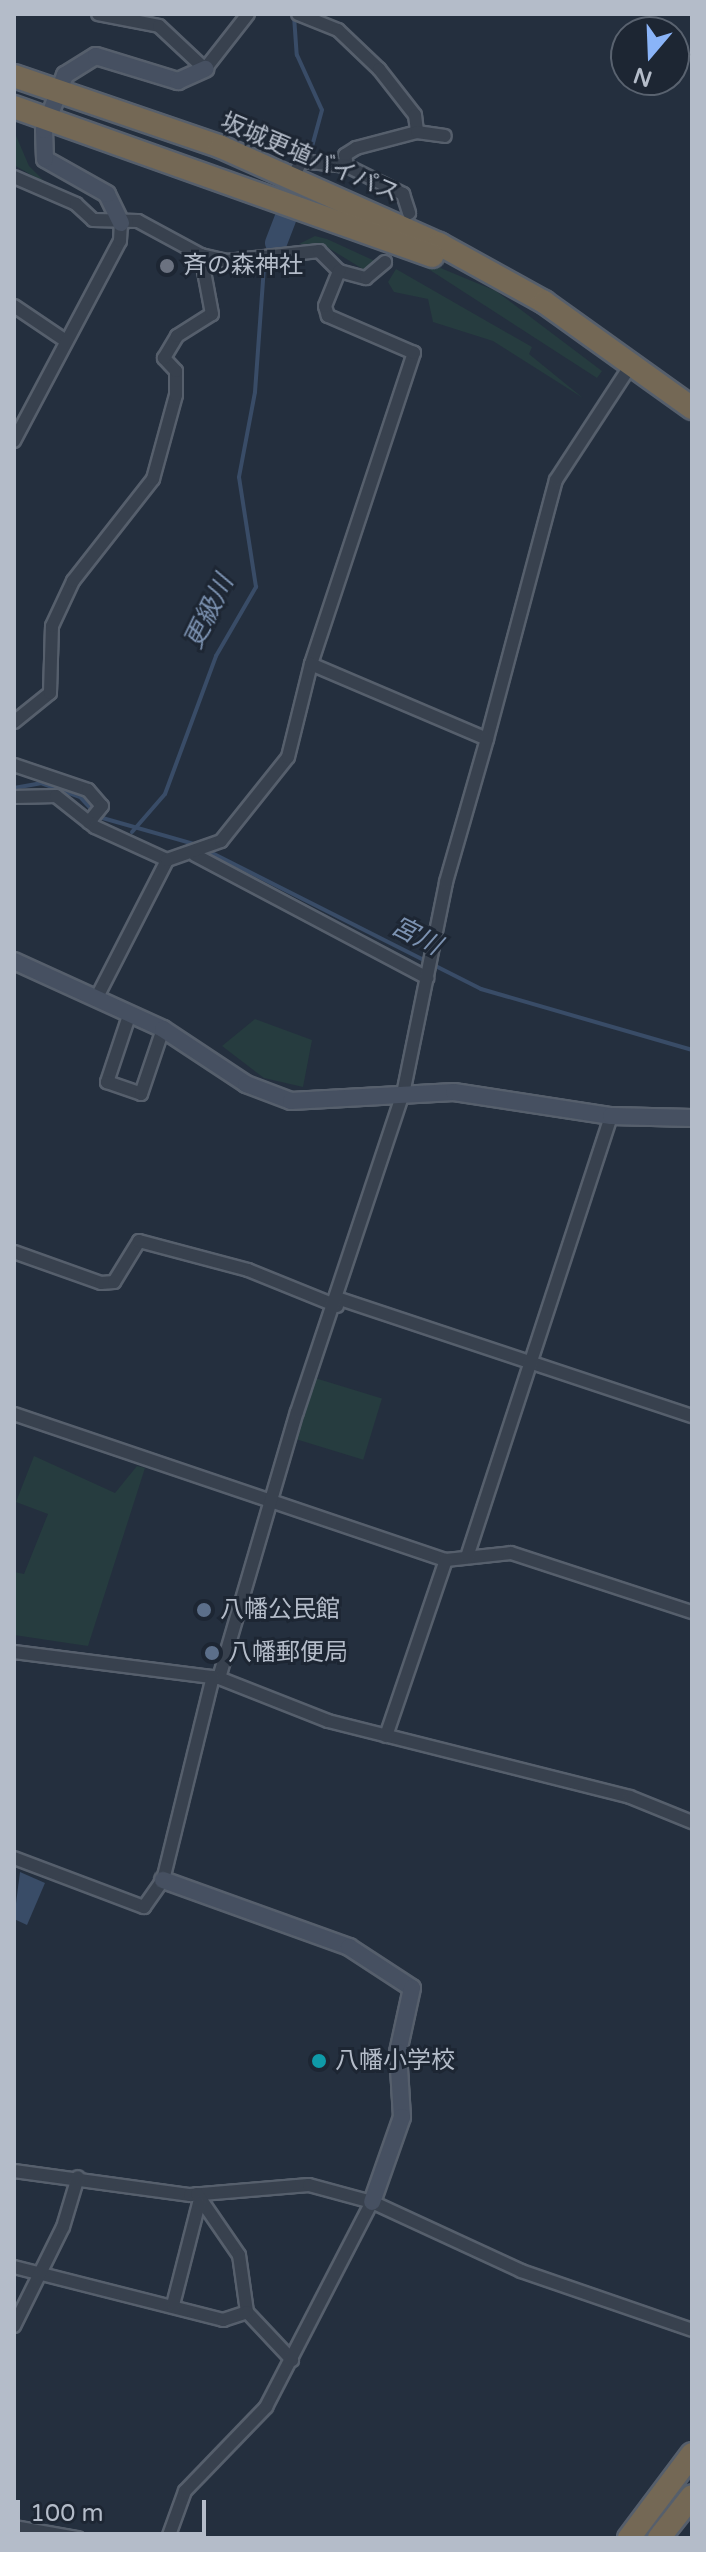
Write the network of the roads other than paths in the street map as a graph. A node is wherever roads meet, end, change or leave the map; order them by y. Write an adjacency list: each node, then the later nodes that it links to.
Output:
1 (98, 14): 4 (street)
2 (248, 14): 4 (street)
3 (299, 14): 9 (street)
4 (205, 69): 6 (street)
5 (14, 76): 6 (highway, 坂城更埴バイパス)
6 (58, 92): 8 (street); 13 (highway, 坂城更埴バイパス)
7 (14, 107): 8 (highway, 坂城更埴バイパス)
8 (49, 118): 15 (street); 20 (highway, 坂城更埴バイパス)
9 (417, 132): 10 (street); 11 (street)
10 (445, 136)
11 (347, 166): 13 (street); 14 (street)
12 (14, 177): 15 (street)
13 (293, 177): 20 (highway, 坂城更埴バイパス)
14 (409, 213)
15 (121, 223): 16 (street); 21 (street)
16 (201, 255): 18 (street); 26 (street)
17 (385, 262): 18 (street)
18 (339, 271): 25 (street)
19 (14, 306): 21 (street)
20 (571, 321): 22 (highway, 坂城更埴バイパス)
21 (63, 339): 24 (street)
22 (633, 362): 23 (highway, 坂城更埴バイパス); 27 (street)
23 (692, 408)
24 (14, 441)
25 (311, 664): 27 (street); 31 (street)
26 (14, 722)
27 (487, 739): 34 (street)
28 (14, 765): 30 (street)
29 (14, 797): 30 (street)
30 (90, 820): 32 (street)
31 (196, 855): 32 (street); 34 (street)
32 (167, 860): 35 (street)
33 (14, 961): 35 (street)
34 (428, 975): 38 (street)
35 (97, 997): 36 (street)
36 (130, 1013): 37 (street); 37 (street)
37 (163, 1029): 38 (street)
38 (403, 1094): 39 (street); 42 (street)
39 (611, 1116): 40 (street); 43 (street)
40 (692, 1118)
41 (14, 1252): 42 (street)
42 (339, 1302): 43 (street); 46 (street)
43 (533, 1363): 45 (street); 47 (street)
44 (14, 1414): 46 (street)
45 (692, 1416)
46 (274, 1501): 48 (street); 51 (street)
47 (467, 1557): 48 (street); 49 (street)
48 (446, 1560): 52 (street)
49 (692, 1612)
50 (14, 1652): 51 (street)
51 (216, 1678): 52 (street); 55 (street)
52 (386, 1736): 53 (street)
53 (692, 1822)
54 (14, 1858): 55 (street)
55 (163, 1880): 59 (street)
56 (14, 2171): 57 (street)
57 (78, 2177): 58 (street); 61 (street)
58 (198, 2199): 59 (street); 62 (street); 63 (street)
59 (372, 2202): 65 (street); 66 (street)
60 (14, 2267): 61 (street)
61 (39, 2272): 62 (street); 64 (street)
62 (173, 2305): 63 (street)
63 (247, 2312): 66 (street)
64 (14, 2326)
65 (692, 2330)
66 (292, 2360): 71 (street)
67 (692, 2454): 72 (highway)
68 (692, 2496): 73 (highway)
69 (14, 2527): 70 (street)
70 (78, 2538)
71 (168, 2538)
72 (629, 2538)
73 (659, 2538)

